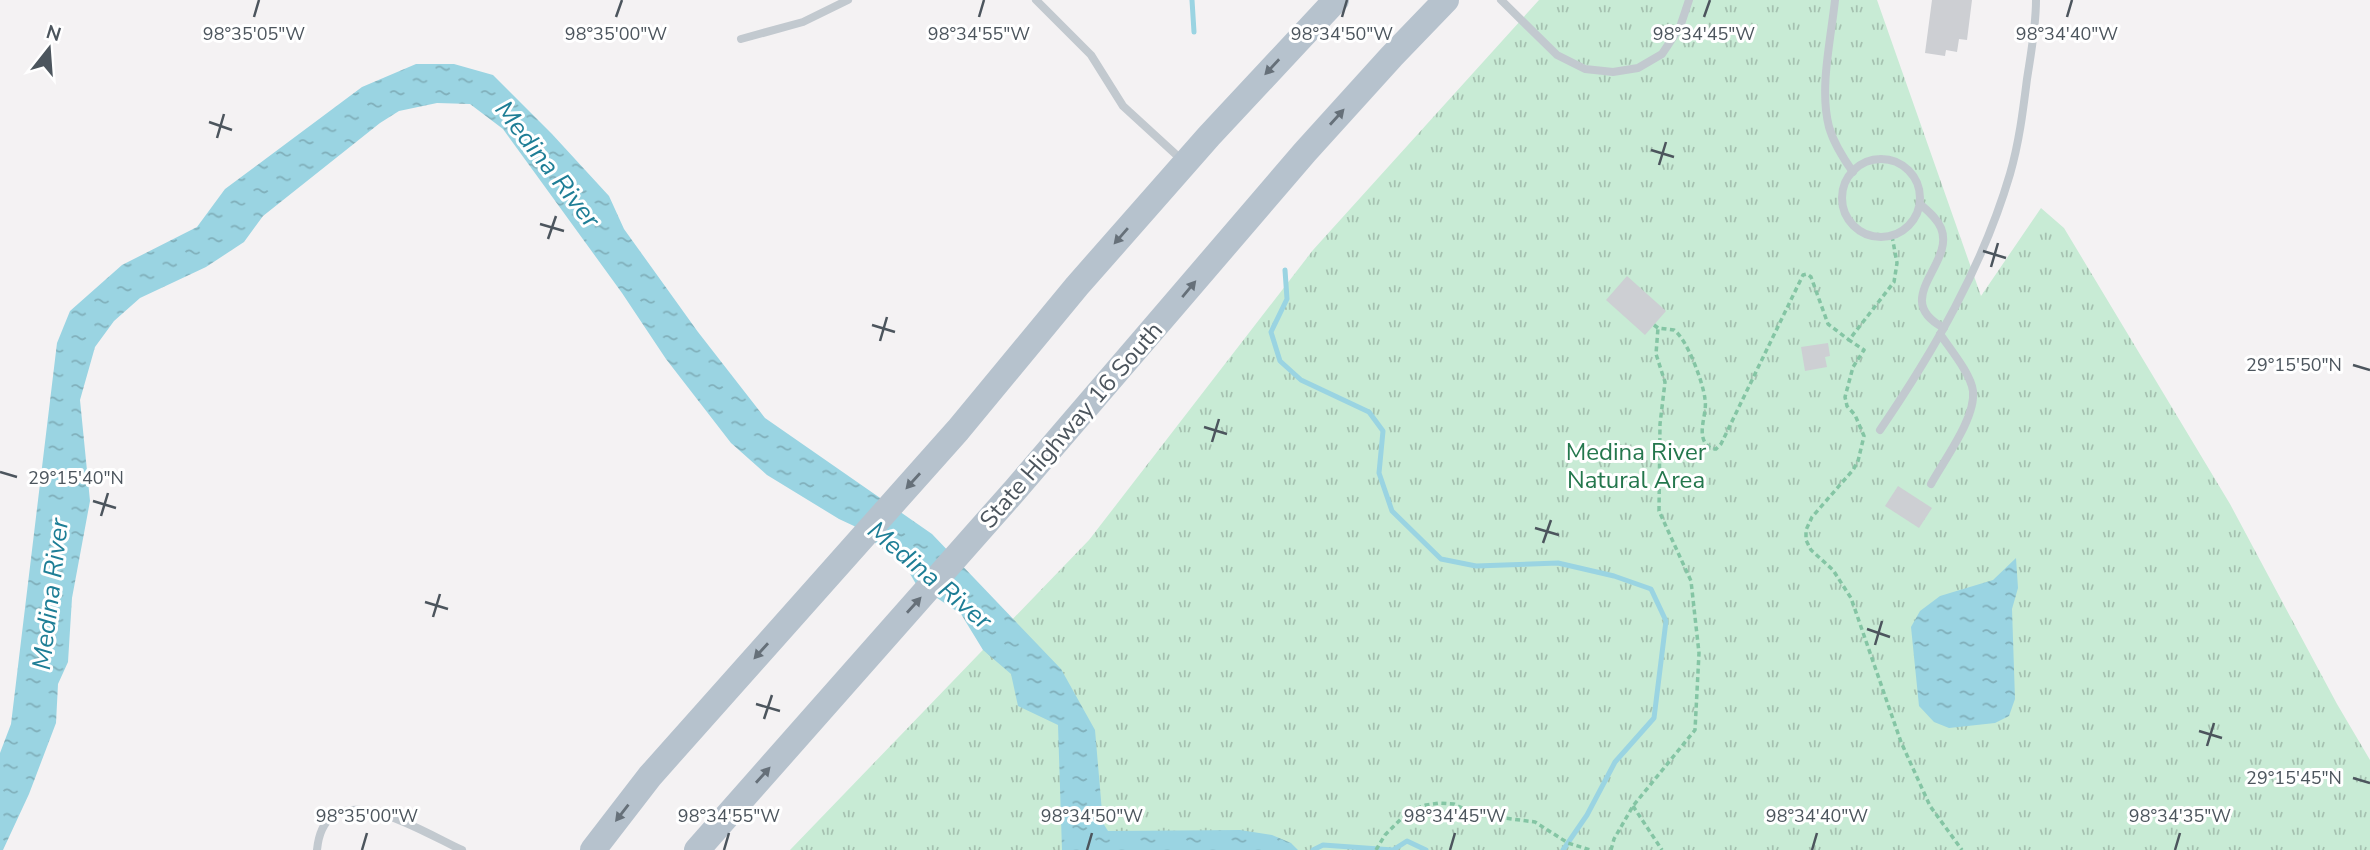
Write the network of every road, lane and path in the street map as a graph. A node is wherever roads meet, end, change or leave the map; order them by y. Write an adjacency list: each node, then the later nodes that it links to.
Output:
1 (848, 0): 9 (lane)
2 (1036, 0): 10 (lane)
3 (1336, 0): 10 (main road, one-way to 10)
4 (1446, 0): 19 (main road, State Highway 16 South, one-way to 4)
5 (1501, 0): 6 (lane)
6 (1689, 0)
7 (1835, 0): 11 (lane)
8 (2036, 0): 14 (lane)
9 (741, 39)
10 (1185, 163): 22 (main road, one-way to 22)
11 (1853, 172): 12 (lane); 13 (lane)
12 (1920, 204): 13 (lane); 14 (lane)
13 (1892, 236): 15 (path)
14 (1942, 331): 16 (lane); 17 (lane)
15 (1849, 340): 18 (path); 27 (path)
16 (1880, 430)
17 (1931, 484)
18 (1633, 806): 25 (path); 26 (path)
19 (699, 847)
20 (317, 850): 21 (lane)
21 (462, 850)
22 (593, 850)
23 (1376, 850): 24 (path)
24 (1590, 850)
25 (1611, 850)
26 (1662, 850)
27 (1962, 850)

